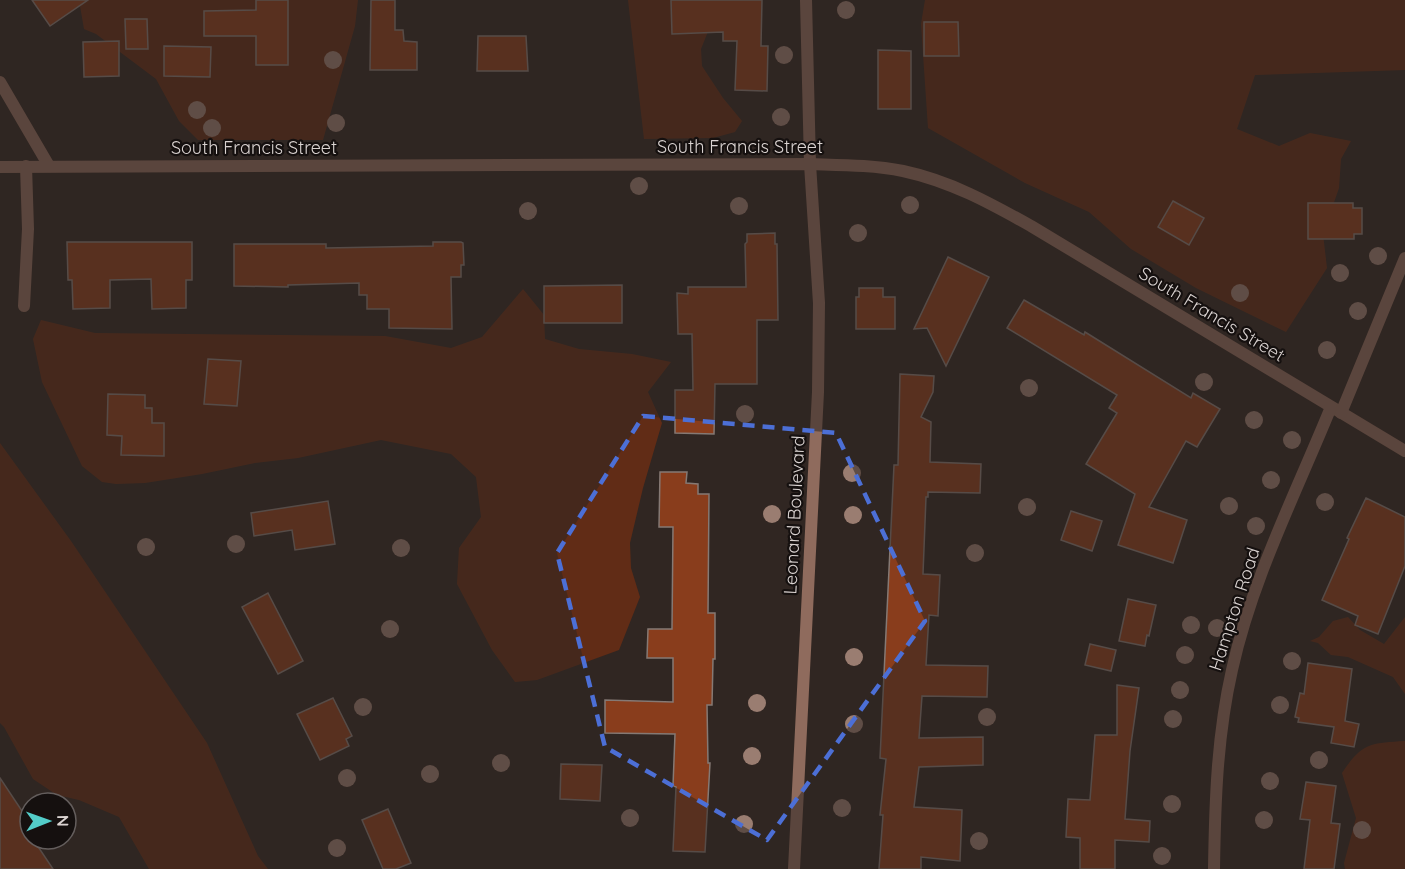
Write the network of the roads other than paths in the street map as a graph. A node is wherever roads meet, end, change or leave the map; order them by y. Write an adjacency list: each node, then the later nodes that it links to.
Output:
1 (806, 0): 3 (street, Leonard Boulevard)
2 (0, 81): 5 (street)
3 (810, 164): 5 (street, South Francis Street); 9 (street, South Francis Street); 11 (street, Leonard Boulevard)
4 (26, 166): 5 (street, South Francis Street); 6 (street, South Francis Street); 8 (street)
5 (49, 166)
6 (0, 167)
7 (1405, 258): 9 (street, Hampton Road)
8 (24, 306)
9 (1336, 410): 10 (street, South Francis Street); 12 (street, Hampton Road)
10 (1405, 451)
11 (794, 869)
12 (1214, 869)

